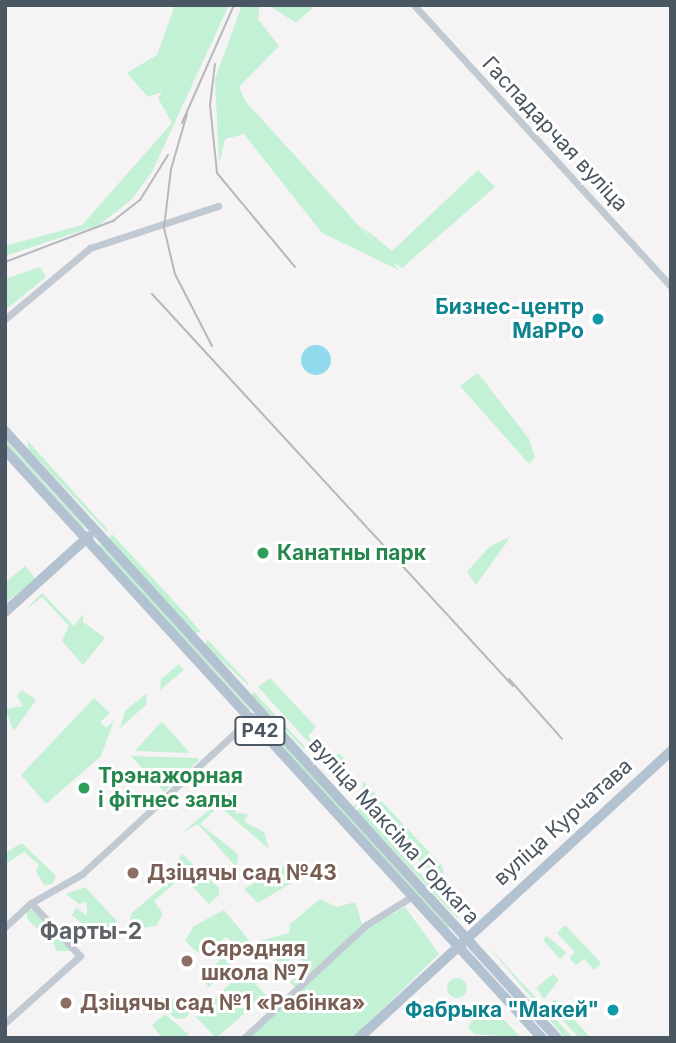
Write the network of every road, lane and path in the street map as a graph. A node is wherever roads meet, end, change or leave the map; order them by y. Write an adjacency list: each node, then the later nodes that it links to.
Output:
1 (414, 5): 3 (street, Гаспадарчая вуліца)
2 (218, 206): 4 (street)
3 (671, 286)
4 (5, 319)
5 (5, 431): 7 (main road, вуліца Максіма Горкага / Р42)
6 (5, 450): 7 (main road, вуліца Максіма Горкага / Р42)
7 (90, 535): 8 (main road); 9 (main road, вуліца Максіма Горкага / Р42); 10 (main road, вуліца Максіма Горкага / Р42)
8 (5, 612)
9 (258, 711): 10 (street); 15 (main road, вуліца Максіма Горкага / Р42)
10 (250, 719): 12 (main road, вуліца Максіма Горкага / Р42); 13 (street)
11 (671, 751): 15 (main road, вуліца Курчатава)
12 (411, 897): 16 (main road, вуліца Максіма Горкага / Р42); 18 (street)
13 (32, 904): 14 (street); 17 (street)
14 (5, 927)
15 (465, 937): 16 (main road, вуліца Курчатава); 21 (main road, вуліца Максіма Горкага / Р42)
16 (457, 946): 19 (main road, вуліца Курчатава); 20 (main road, вуліца Максіма Горкага / Р42)
17 (5, 1023)
18 (244, 1038)
19 (359, 1038)
20 (542, 1038)
21 (557, 1038)

